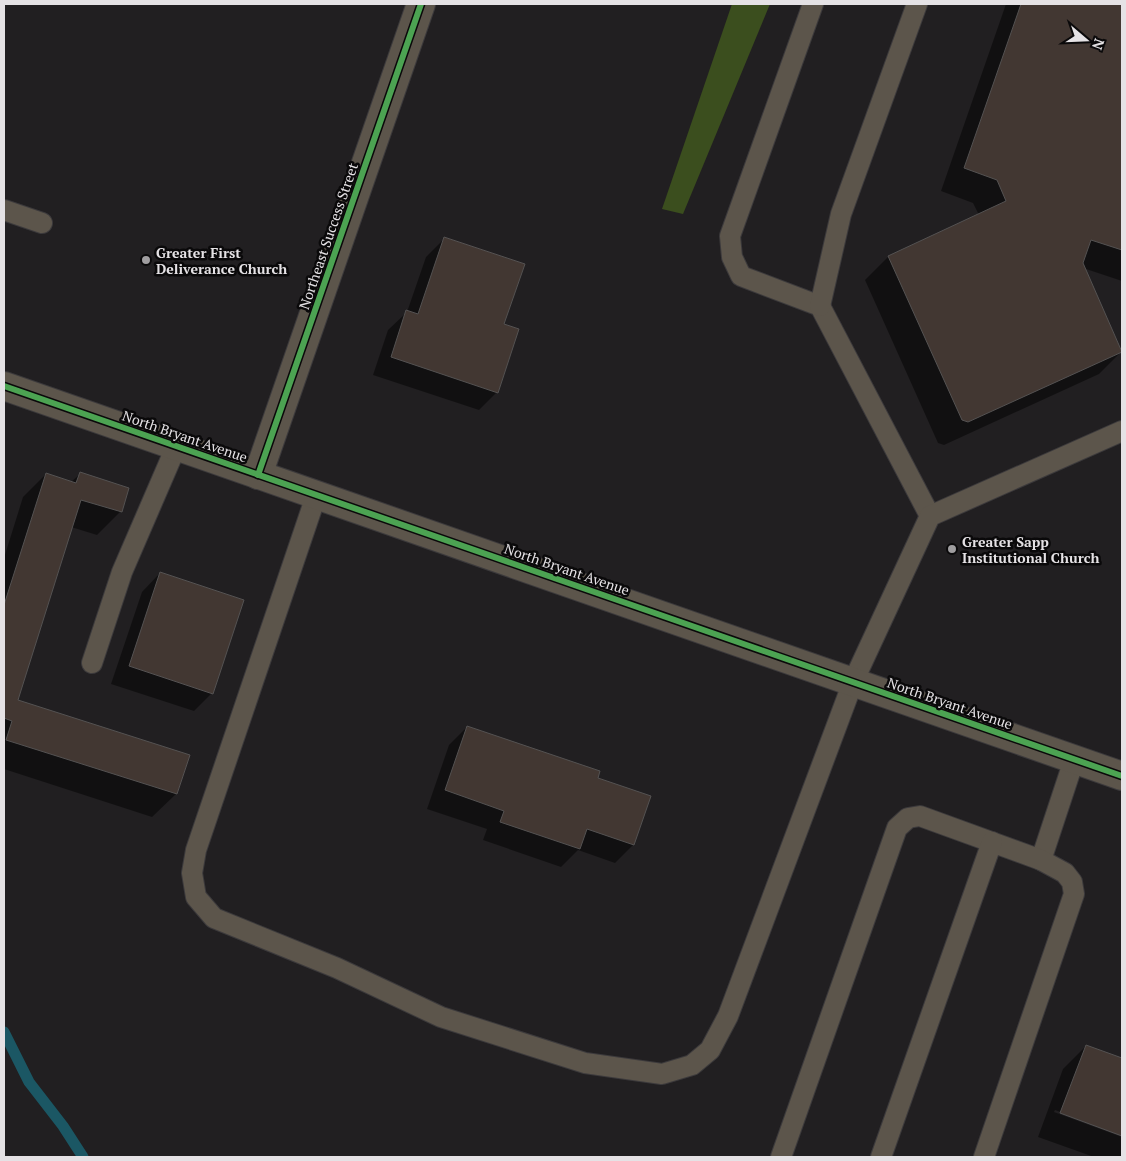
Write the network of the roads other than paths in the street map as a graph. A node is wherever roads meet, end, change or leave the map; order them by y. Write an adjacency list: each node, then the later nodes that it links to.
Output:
1 (421, 4): 10 (street, Northeast Success Street)
2 (813, 4): 6 (lane)
3 (917, 4): 6 (lane)
4 (4, 210): 5 (lane)
5 (42, 224)
6 (820, 306): 12 (lane)
7 (4, 386): 9 (street, North Bryant Avenue)
8 (1122, 432): 12 (lane)
9 (176, 447): 10 (street, North Bryant Avenue); 13 (lane)
10 (258, 476): 11 (street, North Bryant Avenue)
11 (316, 496): 14 (street, North Bryant Avenue); 14 (lane)
12 (930, 516): 14 (lane)
13 (92, 663)
14 (853, 682): 15 (street, North Bryant Avenue)
15 (1074, 760): 16 (street, North Bryant Avenue); 18 (lane)
16 (1122, 776)
17 (992, 842): 18 (lane); 19 (lane); 20 (lane)
18 (1041, 860): 21 (lane)
19 (781, 1157)
20 (882, 1157)
21 (984, 1157)

